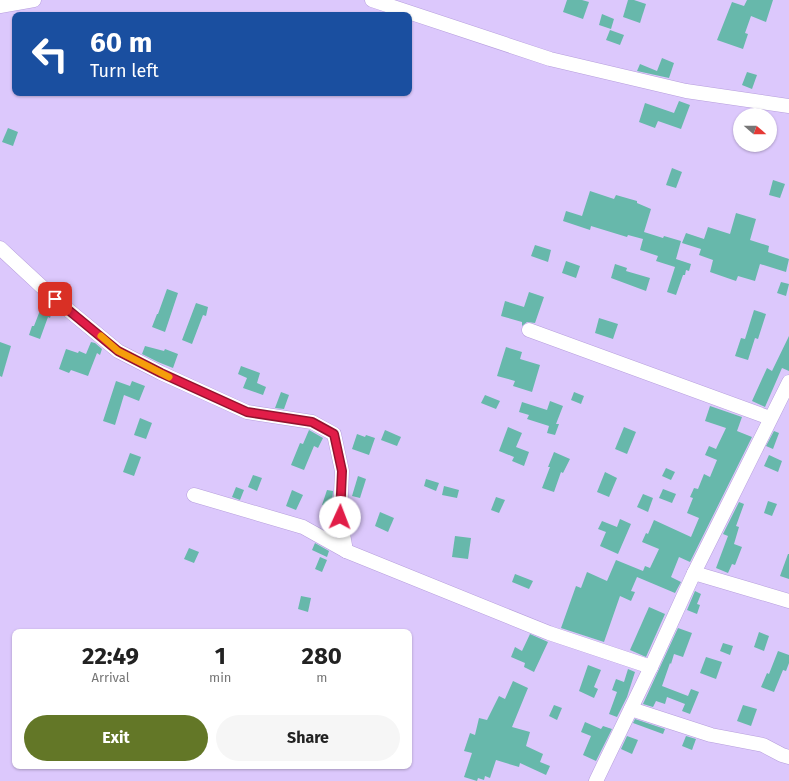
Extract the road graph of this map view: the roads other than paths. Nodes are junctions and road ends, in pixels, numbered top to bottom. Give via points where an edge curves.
1 (34, 0) edge
2 (372, 0) edge
3 (0, 6) edge
4 (408, 12) edge
5 (412, 13) edge
6 (789, 106) edge
7 (0, 248) edge
8 (529, 330) dead end
9 (789, 382) edge
10 (770, 418) junction
11 (194, 495) dead end
12 (346, 550) junction
13 (694, 573) junction
14 (789, 601) edge
15 (651, 667) junction
16 (631, 709) junction
17 (789, 757) edge
18 (596, 781) edge

1 - 3 street
2 - 4 street
5 - 6 street via 550,59 686,91
7 - 12 street via 55,299 118,351 247,412 312,422 334,434 342,471 340,517
8 - 10 street
9 - 10 street
10 - 13 street
11 - 12 street via 303,527
12 - 15 street via 549,633
13 - 14 street
13 - 15 street
15 - 16 street
16 - 17 street via 711,735 763,745
16 - 18 street

